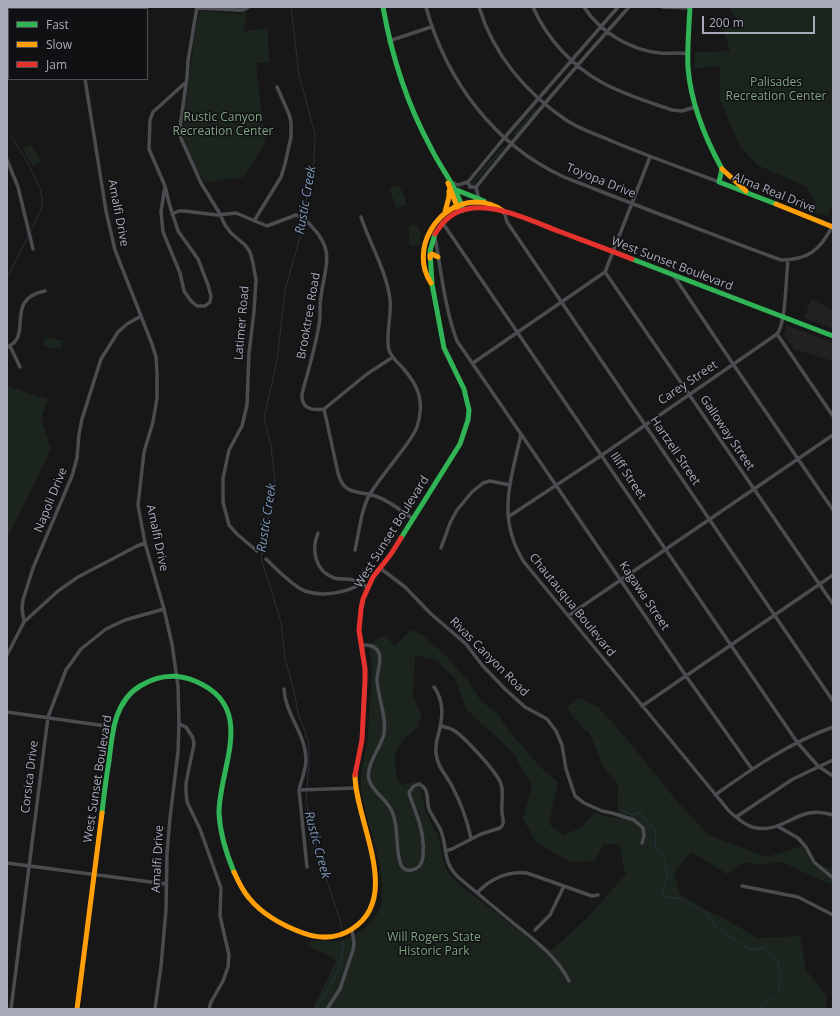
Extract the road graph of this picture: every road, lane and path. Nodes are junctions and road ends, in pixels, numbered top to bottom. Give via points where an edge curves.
1 (248, 7) edge
2 (383, 7) edge
3 (426, 7) edge
4 (479, 7) edge
5 (533, 7) edge
6 (584, 7) edge
7 (618, 7) edge
8 (629, 7) edge
9 (662, 7) edge
10 (197, 8) edge
11 (690, 8) edge
12 (600, 26) junction
13 (431, 27) junction
14 (607, 32) junction
15 (389, 41) junction
16 (688, 54) junction
17 (572, 60) junction
18 (577, 65) junction
19 (86, 80) edge
20 (185, 83) junction
21 (277, 87) dead end
22 (538, 98) junction
23 (544, 105) junction
24 (695, 107) junction
25 (505, 137) junction
26 (511, 143) junction
27 (650, 157) junction
28 (7, 160) edge
29 (722, 169) junction
30 (448, 180) junction
31 (468, 182) junction
32 (719, 182) junction
33 (165, 186) junction
34 (476, 187) junction
35 (452, 188) junction
36 (749, 193) junction
37 (481, 199) junction
38 (487, 203) junction
39 (632, 204) junction
40 (460, 208) junction
41 (504, 212) junction
42 (444, 213) junction
43 (172, 214) junction
44 (220, 214) junction
45 (361, 217) dead end
46 (254, 221) junction
47 (442, 222) junction
48 (833, 227) edge
49 (434, 235) junction
50 (33, 249) dead end
51 (614, 252) junction
52 (438, 257) junction
53 (788, 260) junction
54 (429, 261) junction
55 (605, 272) junction
56 (674, 276) junction
57 (432, 284) junction
58 (45, 292) dead end
59 (562, 302) junction
60 (141, 316) junction
61 (784, 317) junction
62 (518, 332) junction
63 (777, 334) junction
64 (833, 336) edge
65 (9, 346) edge
66 (393, 357) junction
67 (473, 363) junction
68 (733, 364) junction
69 (20, 367) dead end
70 (689, 394) junction
71 (324, 409) junction
72 (833, 416) edge
73 (645, 425) junction
74 (521, 434) junction
75 (833, 435) edge
76 (602, 455) junction
77 (798, 459) junction
78 (510, 484) junction
79 (556, 485) junction
80 (754, 489) junction
81 (370, 494) junction
82 (833, 510) edge
83 (508, 517) junction
84 (414, 519) junction
85 (709, 519) junction
86 (318, 533) dead end
87 (145, 543) junction
88 (441, 548) dead end
89 (356, 550) dead end
90 (665, 550) junction
91 (257, 551) dead end
92 (266, 559) dead end
93 (380, 568) junction
94 (833, 575) edge
95 (621, 580) junction
96 (360, 584) junction
97 (820, 585) junction
98 (368, 587) junction
99 (833, 604) edge
100 (164, 609) junction
101 (775, 615) junction
102 (568, 616) junction
103 (24, 622) junction
104 (361, 645) junction
105 (731, 645) junction
106 (7, 655) edge
107 (177, 675) junction
108 (686, 676) junction
109 (434, 687) dead end
110 (284, 689) dead end
111 (833, 700) edge
112 (642, 706) junction
113 (7, 712) edge
114 (48, 717) junction
115 (179, 724) junction
116 (440, 726) junction
117 (833, 726) edge
118 (113, 727) junction
119 (797, 742) junction
120 (833, 760) edge
121 (818, 766) junction
122 (752, 769) junction
123 (833, 776) edge
124 (355, 788) junction
125 (299, 790) junction
126 (715, 795) junction
127 (833, 814) edge
128 (736, 817) junction
129 (779, 826) junction
130 (471, 838) junction
131 (642, 843) dead end
132 (445, 850) junction
133 (7, 863) edge
134 (29, 866) junction
135 (306, 867) dead end
136 (95, 875) junction
137 (833, 878) edge
138 (166, 884) junction
139 (564, 886) junction
140 (742, 886) dead end
141 (477, 893) junction
142 (598, 895) dead end
143 (833, 915) edge
144 (352, 930) junction
145 (535, 930) dead end
146 (569, 981) dead end
147 (11, 1009) edge
148 (78, 1009) edge
149 (155, 1009) edge
150 (209, 1009) edge
151 (327, 1009) edge

1 - 10 street via 243,10
2 - 15 main road
3 - 13 street, Toyopa Drive
4 - 22 street via 495,46 510,69
5 - 17 street via 550,36
6 - 12 street
7 - 12 street
8 - 14 street
9 - 11 street
10 - 20 street, Latimer Road
11 - 16 main road, Alma Real Drive
12 - 14 street
12 - 17 street
13 - 15 street
13 - 25 street, Toyopa Drive via 459,84 485,119
14 - 16 street via 638,48 659,53
14 - 18 street
15 - 30 main road via 410,106
16 - 24 main road, Alma Real Drive
17 - 18 street
17 - 22 street
18 - 23 street
18 - 24 street via 602,83 672,110
19 - 60 street, Amalfi Drive via 112,239
20 - 33 street via 153,112 150,120 149,149
20 - 44 street, Latimer Road via 179,134 201,184
21 - 46 street via 289,114 291,137 281,176
22 - 23 street
22 - 25 street
23 - 26 street
23 - 27 street via 582,129
24 - 29 main road, Alma Real Drive via 709,146
25 - 26 street, Toyopa Drive
25 - 31 street
26 - 34 street
26 - 39 street, Toyopa Drive via 532,159 564,177
27 - 32 street
27 - 39 street
28 - 50 street via 18,187
29 - 32 main road, Alma Real Drive
29 - 36 main road
30 - 31 street via 458,185
30 - 35 main road
31 - 34 street via 470,187
32 - 36 main road, Alma Real Drive
33 - 43 street
33 - 43 street via 161,212 163,232 180,273 184,291 190,301 197,306 205,306 210,302 211,296 208,285 198,259 178,231
34 - 37 street
35 - 37 main road
35 - 40 main road
35 - 42 main road
36 - 48 main road, Alma Real Drive
37 - 38 main road
38 - 40 main road, West Sunset Boulevard via 472,202
38 - 41 main road, West Sunset Boulevard via 497,206
39 - 51 street
39 - 53 street, Toyopa Drive via 760,253
40 - 41 main road, West Sunset Boulevard
40 - 42 main road, West Sunset Boulevard
40 - 47 main road, West Sunset Boulevard
41 - 51 main road, West Sunset Boulevard
41 - 59 street, Hartzell Street via 507,222
42 - 57 main road, West Sunset Boulevard via 434,223 424,246 424,268
43 - 44 street, Brooktree Road via 179,211
44 - 46 street, Brooktree Road via 236,213
44 - 91 street, Latimer Road via 231,233 250,252 256,280 247,405 242,426 229,450 223,478 223,502 230,525
45 - 66 street via 388,288 391,308 388,346
46 - 71 street, Brooktree Road via 267,226 293,216 301,217 318,233 325,244 327,265 321,293 320,323 302,394 304,405 308,408
47 - 49 main road, West Sunset Boulevard
47 - 62 street, Iliff Street
48 - 53 street, Toyopa Drive via 815,251 803,258
49 - 52 street
49 - 54 main road, West Sunset Boulevard
51 - 55 street
51 - 56 main road, West Sunset Boulevard
52 - 54 main road via 432,254
52 - 67 street via 454,332 460,347
53 - 61 street
54 - 57 main road, West Sunset Boulevard
55 - 59 street
55 - 70 street, Galloway Street
56 - 61 main road, West Sunset Boulevard
56 - 68 street
57 - 84 main road, West Sunset Boulevard via 444,348 464,389 469,410 460,444
58 - 65 street via 26,299 17,337
59 - 62 street
59 - 73 street, Hartzell Street
60 - 87 street, Amalfi Drive via 154,351 157,373 157,398 144,452 138,505
60 - 103 street, Napoli Drive via 118,332 101,359 82,419 72,476 38,556 23,600
61 - 63 street
61 - 64 main road, West Sunset Boulevard
62 - 67 street
62 - 76 street, Iliff Street
63 - 68 street, Carey Street
63 - 72 street
65 - 69 street
66 - 71 street via 367,374
66 - 81 street via 417,388 421,404 420,415 414,434
67 - 74 street
68 - 70 street, Carey Street
68 - 77 street
70 - 73 street, Carey Street
70 - 80 street, Galloway Street
71 - 81 street via 341,483 352,492
73 - 76 street, Carey Street
73 - 85 street, Hartzell Street
74 - 78 street, Chautauqua Boulevard
74 - 79 street, Kagawa Street
75 - 77 street
76 - 79 street, Carey Street
76 - 90 street, Iliff Street
77 - 80 street
77 - 82 street
78 - 83 street, Chautauqua Boulevard
78 - 88 street via 490,481 472,492 450,522
79 - 83 street, Carey Street
79 - 95 street, Kagawa Street
80 - 85 street
80 - 97 street, Galloway Street
81 - 84 street
81 - 89 street
83 - 102 street, Chautauqua Boulevard via 517,551
84 - 93 main road, West Sunset Boulevard
85 - 90 street
85 - 101 street, Hartzell Street
86 - 96 street via 315,554 323,571 334,578
87 - 100 street, Amalfi Drive
87 - 103 street via 78,577 58,591
90 - 95 street
90 - 105 street, Iliff Street
92 - 96 street via 305,591 333,593 349,590
93 - 98 main road, West Sunset Boulevard
93 - 131 street, Rivas Canyon Road via 405,587 466,644 505,689 525,707 547,719 562,745 566,769 575,796 602,811 634,820 643,828
94 - 97 street
95 - 102 street
95 - 108 street, Kagawa Street
96 - 98 street
97 - 99 street, Galloway Street
97 - 101 street
98 - 104 main road, West Sunset Boulevard via 360,609
100 - 107 street, Amalfi Drive
100 - 114 street, Corsica Drive via 106,629 81,650 66,670
101 - 105 street
101 - 111 street, Hartzell Street
102 - 112 street, Chautauqua Boulevard
103 - 106 street
104 - 124 main road, West Sunset Boulevard via 365,680 362,740 355,773
104 - 132 street via 376,648 380,655 377,678 384,725 383,736 368,774 374,789 393,813 401,865 407,870 412,870 418,867 422,860 423,836 409,792 419,784 428,792 429,808 440,828
105 - 108 street
105 - 119 street, Iliff Street
107 - 115 street, Amalfi Drive
107 - 118 main road, West Sunset Boulevard via 156,678 136,688 123,701
107 - 144 main road, West Sunset Boulevard via 192,679 212,690 230,717 232,740 219,809 220,826 226,850 248,897 271,917 310,936 332,937
108 - 112 street
108 - 122 street, Kagawa Street
109 - 116 street via 442,705
110 - 125 street via 287,709 304,746 306,761
112 - 126 street, Chautauqua Boulevard
113 - 114 street
114 - 118 street
114 - 134 street, Corsica Drive
115 - 138 street, Amalfi Drive
115 - 150 street via 186,727 193,738 186,797 221,888 220,916 229,955 223,981
116 - 130 street via 436,748 437,760 463,808
116 - 130 street via 452,729 460,735 496,773 502,787 502,826
117 - 119 street
118 - 136 main road, West Sunset Boulevard
119 - 121 street, Iliff Street
119 - 122 street
120 - 121 street
121 - 123 street, Iliff Street
121 - 128 street via 788,782
122 - 126 street
124 - 125 street
124 - 144 main road, West Sunset Boulevard via 377,882 371,909
125 - 135 street
126 - 128 street, Chautauqua Boulevard
127 - 129 street, Chautauqua Boulevard via 803,814
128 - 129 street, Chautauqua Boulevard via 754,827
129 - 137 street via 798,838 814,862
130 - 132 street via 452,849
132 - 141 street via 449,868
133 - 134 street
134 - 136 street
134 - 147 street, Corsica Drive
136 - 138 street
136 - 148 main road, West Sunset Boulevard
138 - 149 street, Amalfi Drive via 165,923
139 - 141 street via 527,873 512,872 494,878
139 - 142 street via 592,896
139 - 145 street via 550,915
140 - 143 street via 798,898
141 - 146 street via 557,961
144 - 151 street via 353,950 340,989

